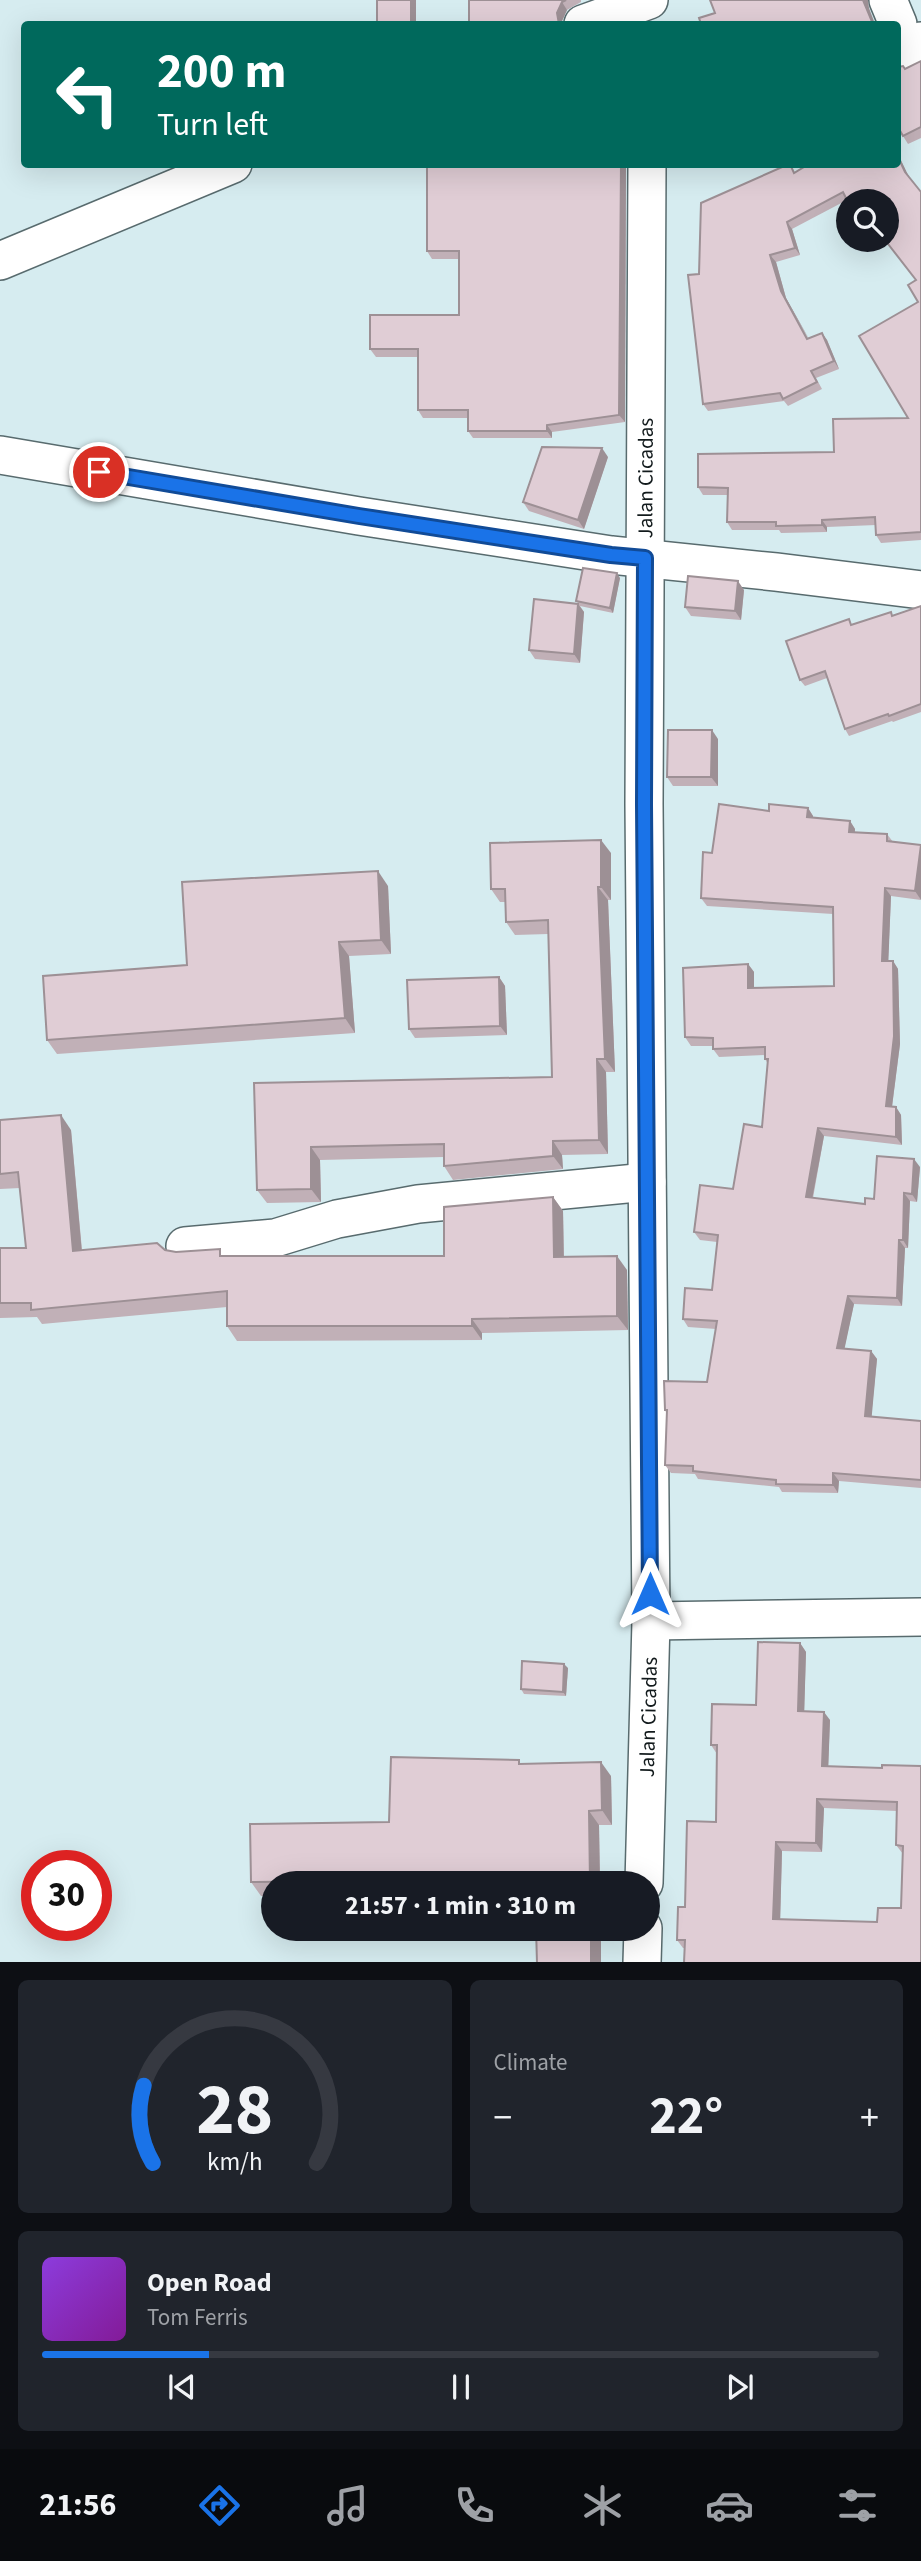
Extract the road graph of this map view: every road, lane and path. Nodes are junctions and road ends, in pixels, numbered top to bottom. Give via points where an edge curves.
1 (648, 0) edge
2 (888, 0) edge
3 (591, 21) edge
4 (647, 21) edge
5 (897, 21) edge
6 (223, 168) edge
7 (647, 168) edge
8 (0, 261) edge
9 (0, 455) edge
10 (645, 558) junction
11 (921, 590) edge
12 (647, 1182) junction
13 (185, 1246) dead end
14 (921, 1617) edge
15 (651, 1621) junction
16 (644, 1871) edge
17 (643, 1941) edge
18 (642, 1962) edge

1 - 3 street
1 - 4 street
2 - 5 street
6 - 8 street
7 - 10 street, Jalan Cicadas
9 - 10 street via 359,516
10 - 11 street
10 - 12 street, Jalan Cicadas
12 - 13 street via 418,1204 337,1219 275,1238
12 - 15 street, Jalan Cicadas
14 - 15 street
15 - 16 street, Jalan Cicadas
17 - 18 street

